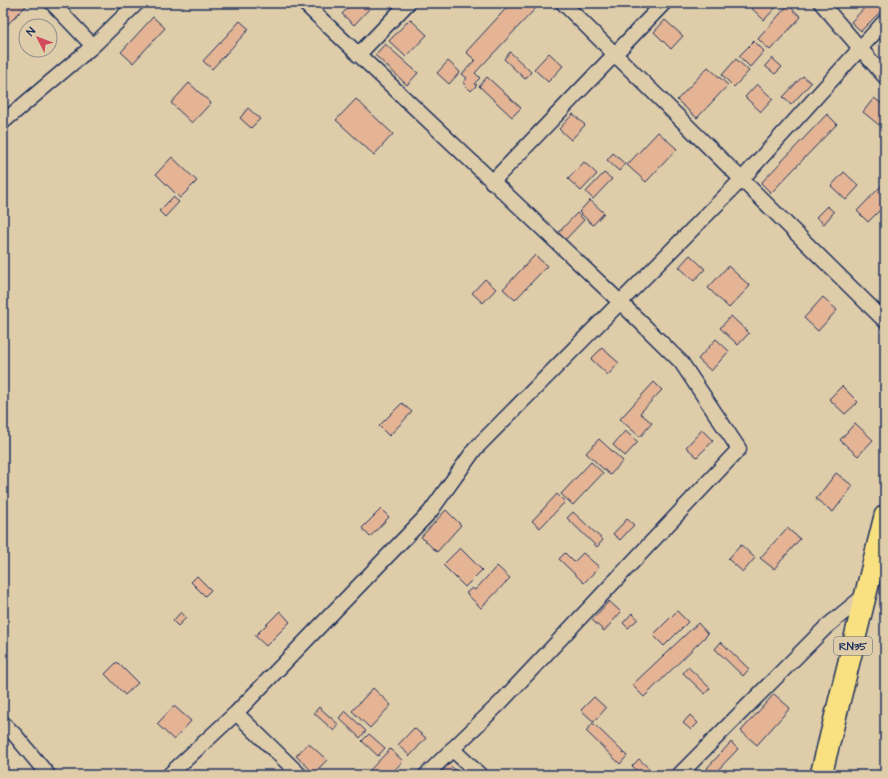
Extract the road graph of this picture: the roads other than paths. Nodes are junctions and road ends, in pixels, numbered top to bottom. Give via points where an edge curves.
1 (52, 3) edge
2 (137, 3) edge
3 (304, 3) edge
4 (408, 3) edge
5 (563, 3) edge
6 (664, 3) edge
7 (821, 3) edge
8 (885, 20) edge
9 (94, 46) junction
10 (859, 49) junction
11 (615, 54) junction
12 (358, 55) junction
13 (885, 77) edge
14 (3, 122) edge
15 (742, 179) junction
16 (492, 182) junction
17 (619, 301) junction
18 (885, 321) edge
19 (885, 516) edge
20 (865, 595) junction
21 (236, 713) junction
22 (3, 723) edge
23 (452, 749) junction
24 (48, 775) edge
25 (169, 775) edge
26 (300, 775) edge
27 (426, 775) edge
28 (480, 775) edge
29 (679, 775) edge
30 (821, 775) edge

1 - 9 street
2 - 9 street
3 - 12 street
4 - 12 street
5 - 11 street
6 - 11 street
7 - 10 street
8 - 10 street
9 - 14 street
10 - 13 street
10 - 15 street
11 - 15 street
11 - 16 street
12 - 16 street
15 - 17 street
15 - 18 street
16 - 17 street
17 - 21 street via 475,449 430,512
17 - 23 street via 681,362 739,449 501,702
19 - 20 main road, RN35
20 - 29 street via 826,627
20 - 30 main road, RN35
21 - 25 street
21 - 26 street
22 - 24 street
23 - 27 street
23 - 28 street

